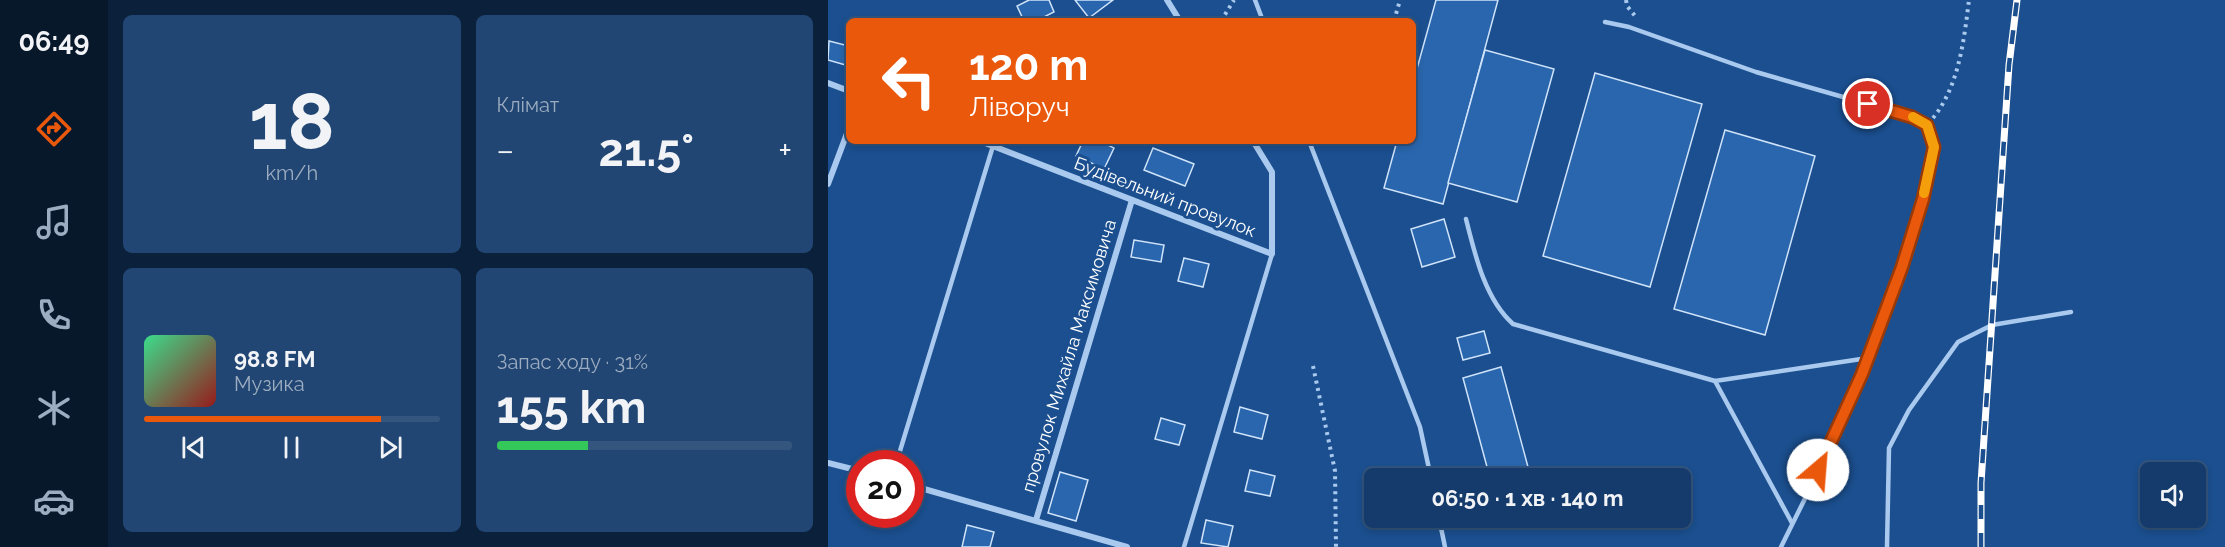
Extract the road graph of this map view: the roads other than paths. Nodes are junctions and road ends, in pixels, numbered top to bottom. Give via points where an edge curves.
1 (1167, 0) edge
2 (1255, 0) edge
3 (1178, 18) edge
4 (1262, 18) edge
5 (1605, 22) dead end
6 (828, 83) edge
7 (846, 90) edge
8 (846, 136) edge
9 (988, 144) edge
10 (1255, 144) edge
11 (1311, 144) edge
12 (993, 146) junction
13 (828, 184) edge
14 (1132, 200) junction
15 (1466, 219) dead end
16 (1272, 254) junction
17 (2071, 312) dead end
18 (1868, 358) junction
19 (1715, 381) junction
20 (901, 450) edge
21 (828, 463) edge
22 (846, 468) edge
23 (1429, 468) edge
24 (924, 489) edge
25 (1036, 520) junction
26 (1792, 523) junction
27 (1441, 528) edge
28 (1127, 547) edge
29 (1185, 547) edge
30 (1445, 547) edge
31 (1781, 547) edge
32 (1887, 547) edge

1 - 3 street
2 - 4 lane
5 - 18 lane via 1756,72 1912,117 1927,125 1934,147 1923,199
6 - 7 street
8 - 13 street
9 - 12 street, Будівельний провулок
10 - 16 street via 1272,172
11 - 23 lane via 1420,428
12 - 14 street, Будівельний провулок
12 - 20 lane
14 - 16 street, Будівельний провулок
14 - 25 street, провулок Михайла Максимовича
15 - 19 lane via 1498,311 1513,324
16 - 29 lane
17 - 32 lane via 1992,325 1959,342 1909,410 1889,448
18 - 19 lane
18 - 26 lane via 1836,436
19 - 26 lane
21 - 22 street
24 - 25 street
25 - 28 street
26 - 31 lane
27 - 30 lane

